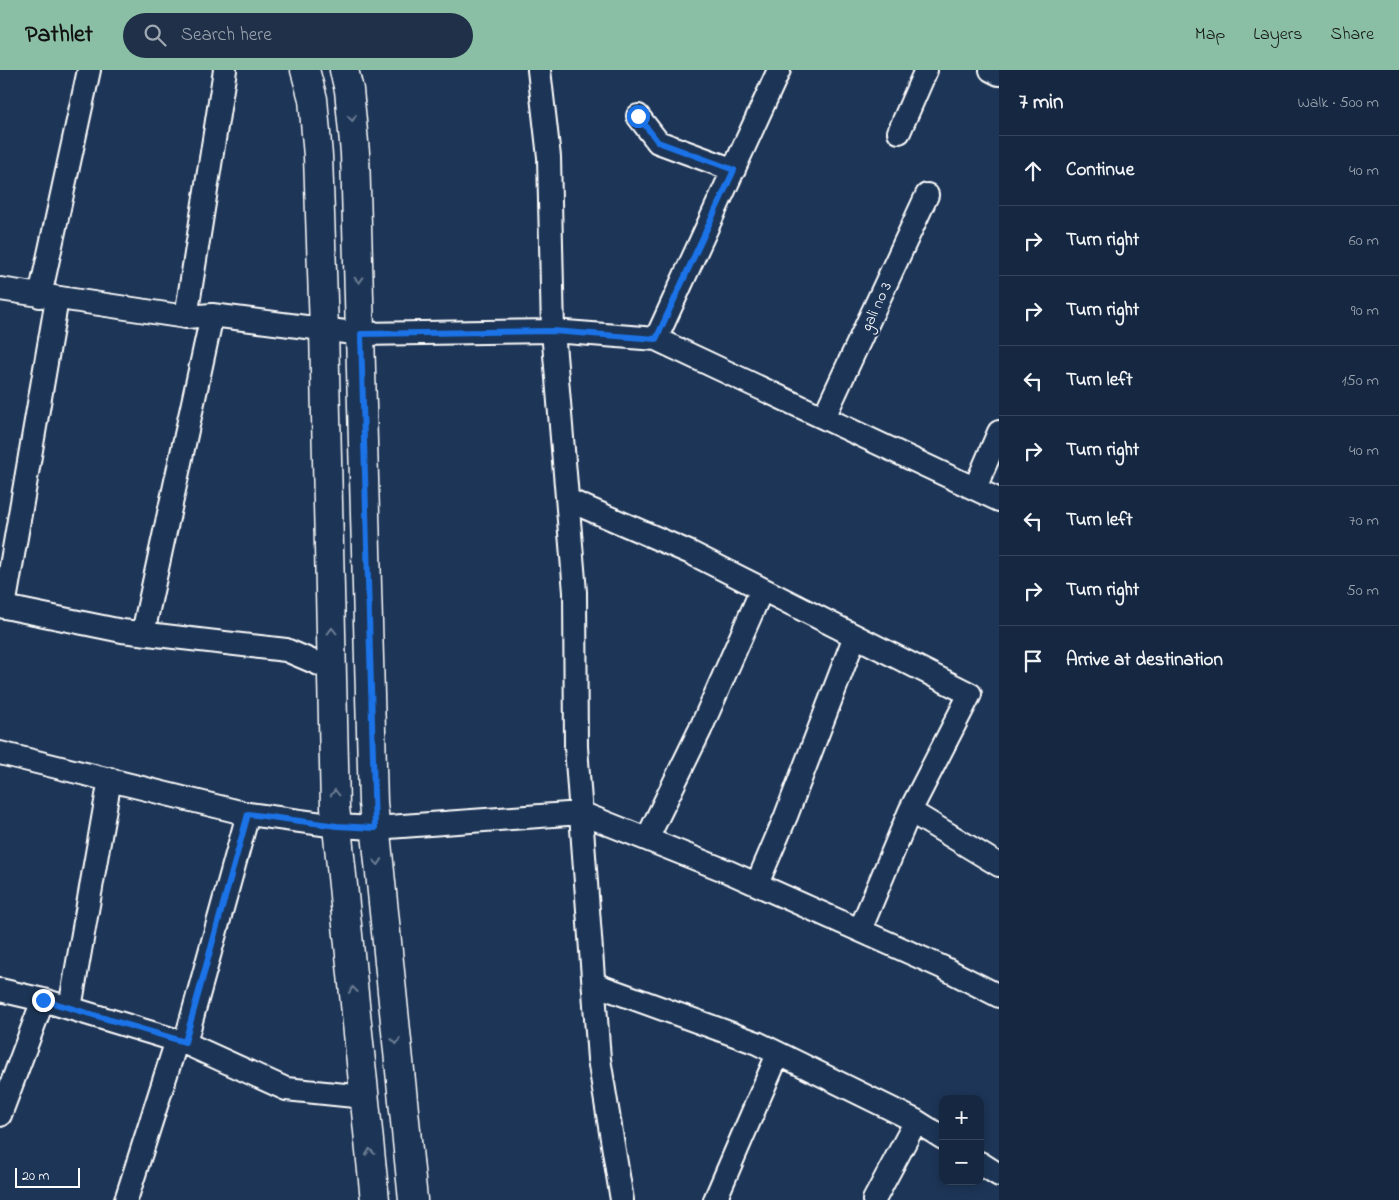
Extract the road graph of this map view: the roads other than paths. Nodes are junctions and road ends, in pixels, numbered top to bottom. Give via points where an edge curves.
1 (89, 70) edge
2 (225, 70) edge
3 (305, 70) edge
4 (344, 70) edge
5 (539, 70) edge
6 (779, 70) edge
7 (926, 70) edge
8 (991, 70) edge
9 (999, 74) edge
10 (638, 116) dead end
11 (899, 132) dead end
12 (734, 170) junction
13 (927, 195) dead end
14 (0, 289) edge
15 (48, 298) junction
16 (212, 315) junction
17 (186, 317) junction
18 (324, 329) junction
19 (553, 331) junction
20 (361, 334) junction
21 (656, 339) junction
22 (824, 418) junction
23 (999, 432) edge
24 (975, 488) junction
25 (568, 500) junction
26 (999, 500) edge
27 (762, 589) junction
28 (2, 607) edge
29 (143, 633) junction
30 (855, 636) junction
31 (332, 670) junction
32 (0, 753) edge
33 (110, 779) junction
34 (910, 811) junction
35 (581, 813) junction
36 (248, 814) junction
37 (337, 826) junction
38 (375, 828) junction
39 (647, 839) junction
40 (999, 865) edge
41 (757, 884) junction
42 (860, 930) junction
43 (594, 984) junction
44 (0, 990) edge
45 (999, 996) edge
46 (43, 1000) junction
47 (70, 1008) junction
48 (181, 1041) junction
49 (778, 1054) junction
50 (364, 1097) junction
51 (0, 1115) edge
52 (916, 1121) junction
53 (939, 1135) edge
54 (984, 1166) edge
55 (999, 1175) edge
56 (126, 1200) edge
57 (375, 1200) edge
58 (413, 1200) edge
59 (622, 1200) edge
60 (715, 1200) edge
61 (874, 1200) edge

1 - 15 street
2 - 17 street
3 - 18 street via 313,99 318,156
4 -> 20 street via 355,153
5 - 19 street via 549,158
6 - 12 street
7 - 11 street
8 - 9 street
10 - 12 street via 658,142
12 - 21 street
13 - 22 street, gali no 3
14 - 15 street
15 - 17 street
15 - 28 street
16 - 17 street
16 - 18 street
16 - 29 street
18 - 20 street
31 -> 18 street
19 - 20 street
19 - 21 street
19 - 25 street
20 - 38 street
21 - 22 street
22 - 24 street
23 - 24 street
24 - 26 street
25 - 27 street via 691,553
25 - 35 street via 575,592 576,747
27 - 30 street
27 - 39 street via 700,730
28 - 29 street
29 - 31 street via 286,650
30 - 34 street via 970,694
30 - 41 street
37 -> 31 street
32 - 33 street
33 - 36 street
33 - 47 street
34 - 40 street
34 - 42 street
35 - 38 street
35 - 39 street
35 - 43 street
36 - 37 street
36 - 48 street
37 - 38 street
50 -> 37 street
38 -> 58 street
39 - 41 street
41 - 42 street
42 - 45 street
43 - 49 street via 757,1043
43 - 59 street via 599,1059
44 - 46 street
46 - 47 street
46 - 51 street
47 - 48 street
48 - 50 street via 286,1089
48 - 56 street
49 - 52 street
49 - 60 street
57 -> 50 street
52 - 53 street
52 - 61 street
54 - 55 street

